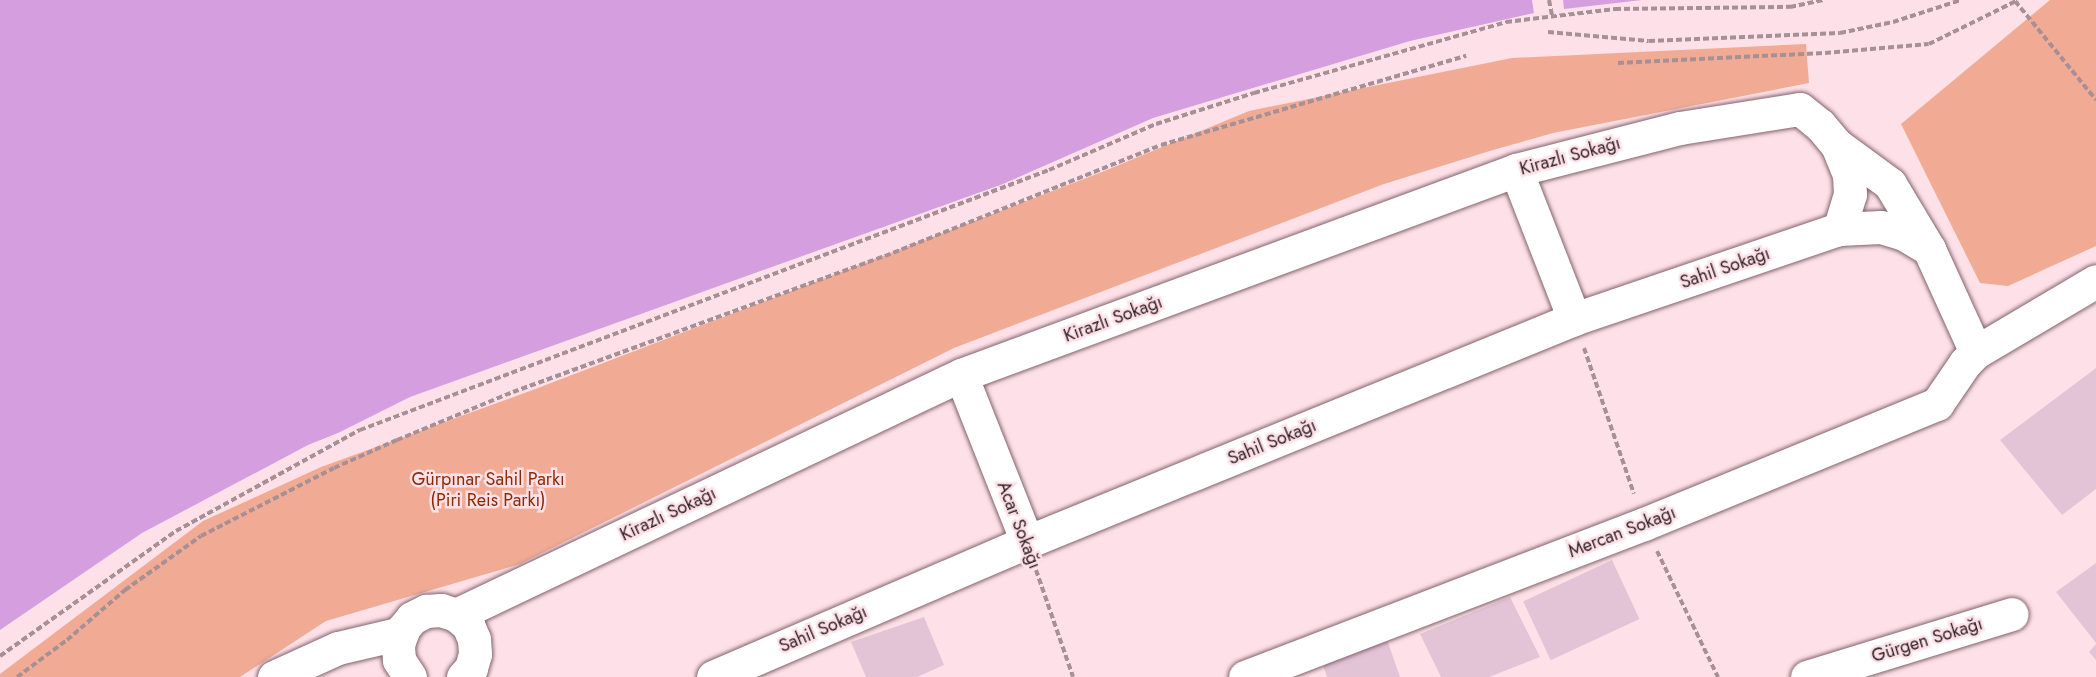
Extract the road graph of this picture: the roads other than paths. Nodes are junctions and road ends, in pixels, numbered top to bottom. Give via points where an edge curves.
1 (1837, 145) junction
2 (1516, 170) junction
3 (1839, 229) junction
4 (1929, 249) junction
5 (2096, 281) edge
6 (1574, 319) junction
7 (1976, 352) junction
8 (961, 375) junction
9 (1027, 542) junction
10 (2012, 614) dead end
11 (456, 615) junction
12 (402, 633) junction
13 (469, 676) edge
14 (274, 677) edge
15 (410, 677) edge
16 (712, 677) edge
17 (1245, 677) edge
18 (1806, 677) edge

1 - 2 street, Kirazlı Sokağı via 1800,109 1680,128
1 - 3 street via 1849,175 1850,194
1 - 4 street via 1890,184
2 - 6 street
2 - 8 street, Kirazlı Sokağı
3 - 4 street, Sahil Sokağı via 1881,227 1904,234
3 - 6 street, Sahil Sokağı
4 - 7 street
5 - 7 street, Mercan Sokağı
6 - 9 street, Sahil Sokağı
7 - 17 street, Mercan Sokağı via 1937,404 1644,524
8 - 9 street, Acar Sokağı
8 - 11 street, Kirazlı Sokağı
9 - 16 street, Sahil Sokağı
10 - 18 street, Gürgen Sokağı
11 - 12 street via 426,611 412,618
11 - 13 street via 468,625 474,639
12 - 14 street via 338,648
12 - 15 street via 399,660

